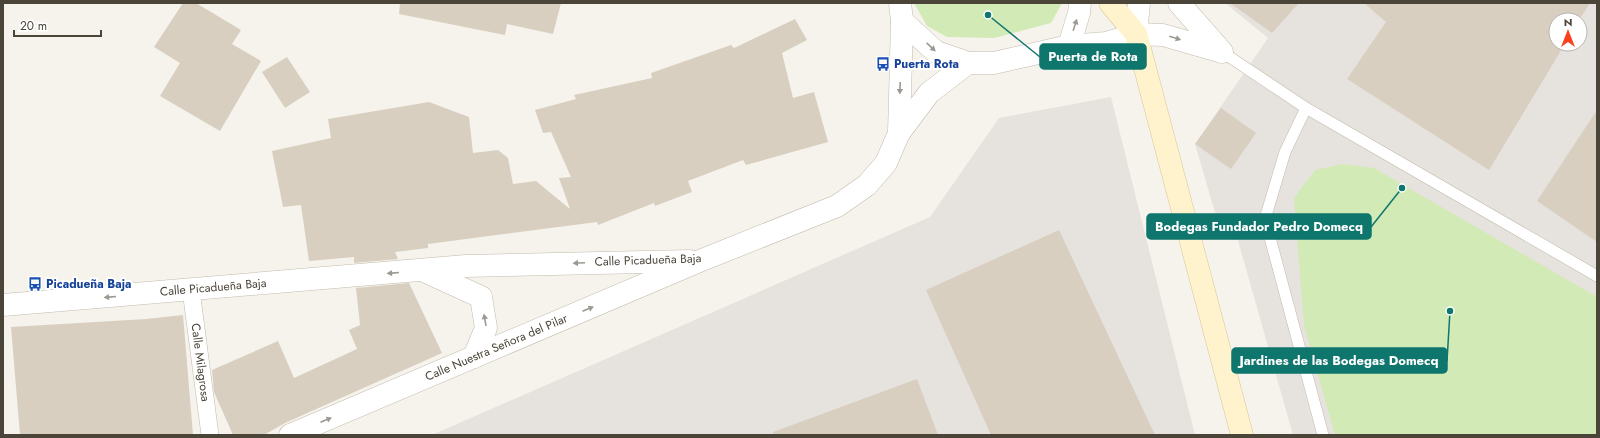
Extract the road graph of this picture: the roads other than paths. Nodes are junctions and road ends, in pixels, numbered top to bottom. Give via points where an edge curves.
1 (1080, 3) edge
2 (1110, 3) edge
3 (1139, 3) edge
4 (1179, 3) edge
5 (898, 9) edge
6 (1136, 34) junction
7 (1069, 46) junction
8 (1222, 52) junction
9 (968, 63) junction
10 (1306, 108) junction
11 (899, 133) junction
12 (702, 260) junction
13 (423, 270) junction
14 (1597, 276) edge
15 (191, 290) junction
16 (3, 305) edge
17 (474, 357) junction
18 (210, 435) edge
19 (290, 435) edge
20 (1242, 435) edge
21 (1323, 435) edge

7 -> 1 street
2 - 6 main road
3 - 6 street
4 - 8 street
5 -> 9 street via 936,52
5 -> 11 street
6 - 7 street via 1106,43
6 -> 8 street via 1163,34
6 - 20 main road
7 - 9 street via 994,63
8 - 10 lane
9 - 11 street via 929,93
10 - 14 lane
10 - 21 lane via 1286,152 1265,219
11 - 12 street, Calle Picadueña Baja via 886,163 867,185 837,206
12 -> 13 street, Calle Picadueña Baja via 466,266
17 -> 12 street, Calle Nuestra Señora del Pilar
13 -> 15 street, Calle Picadueña Baja
17 -> 13 street via 486,328 481,298
15 -> 16 street, Calle Picadueña Baja
15 - 18 street, Calle Milagrosa
19 -> 17 street, Calle Nuestra Señora del Pilar

